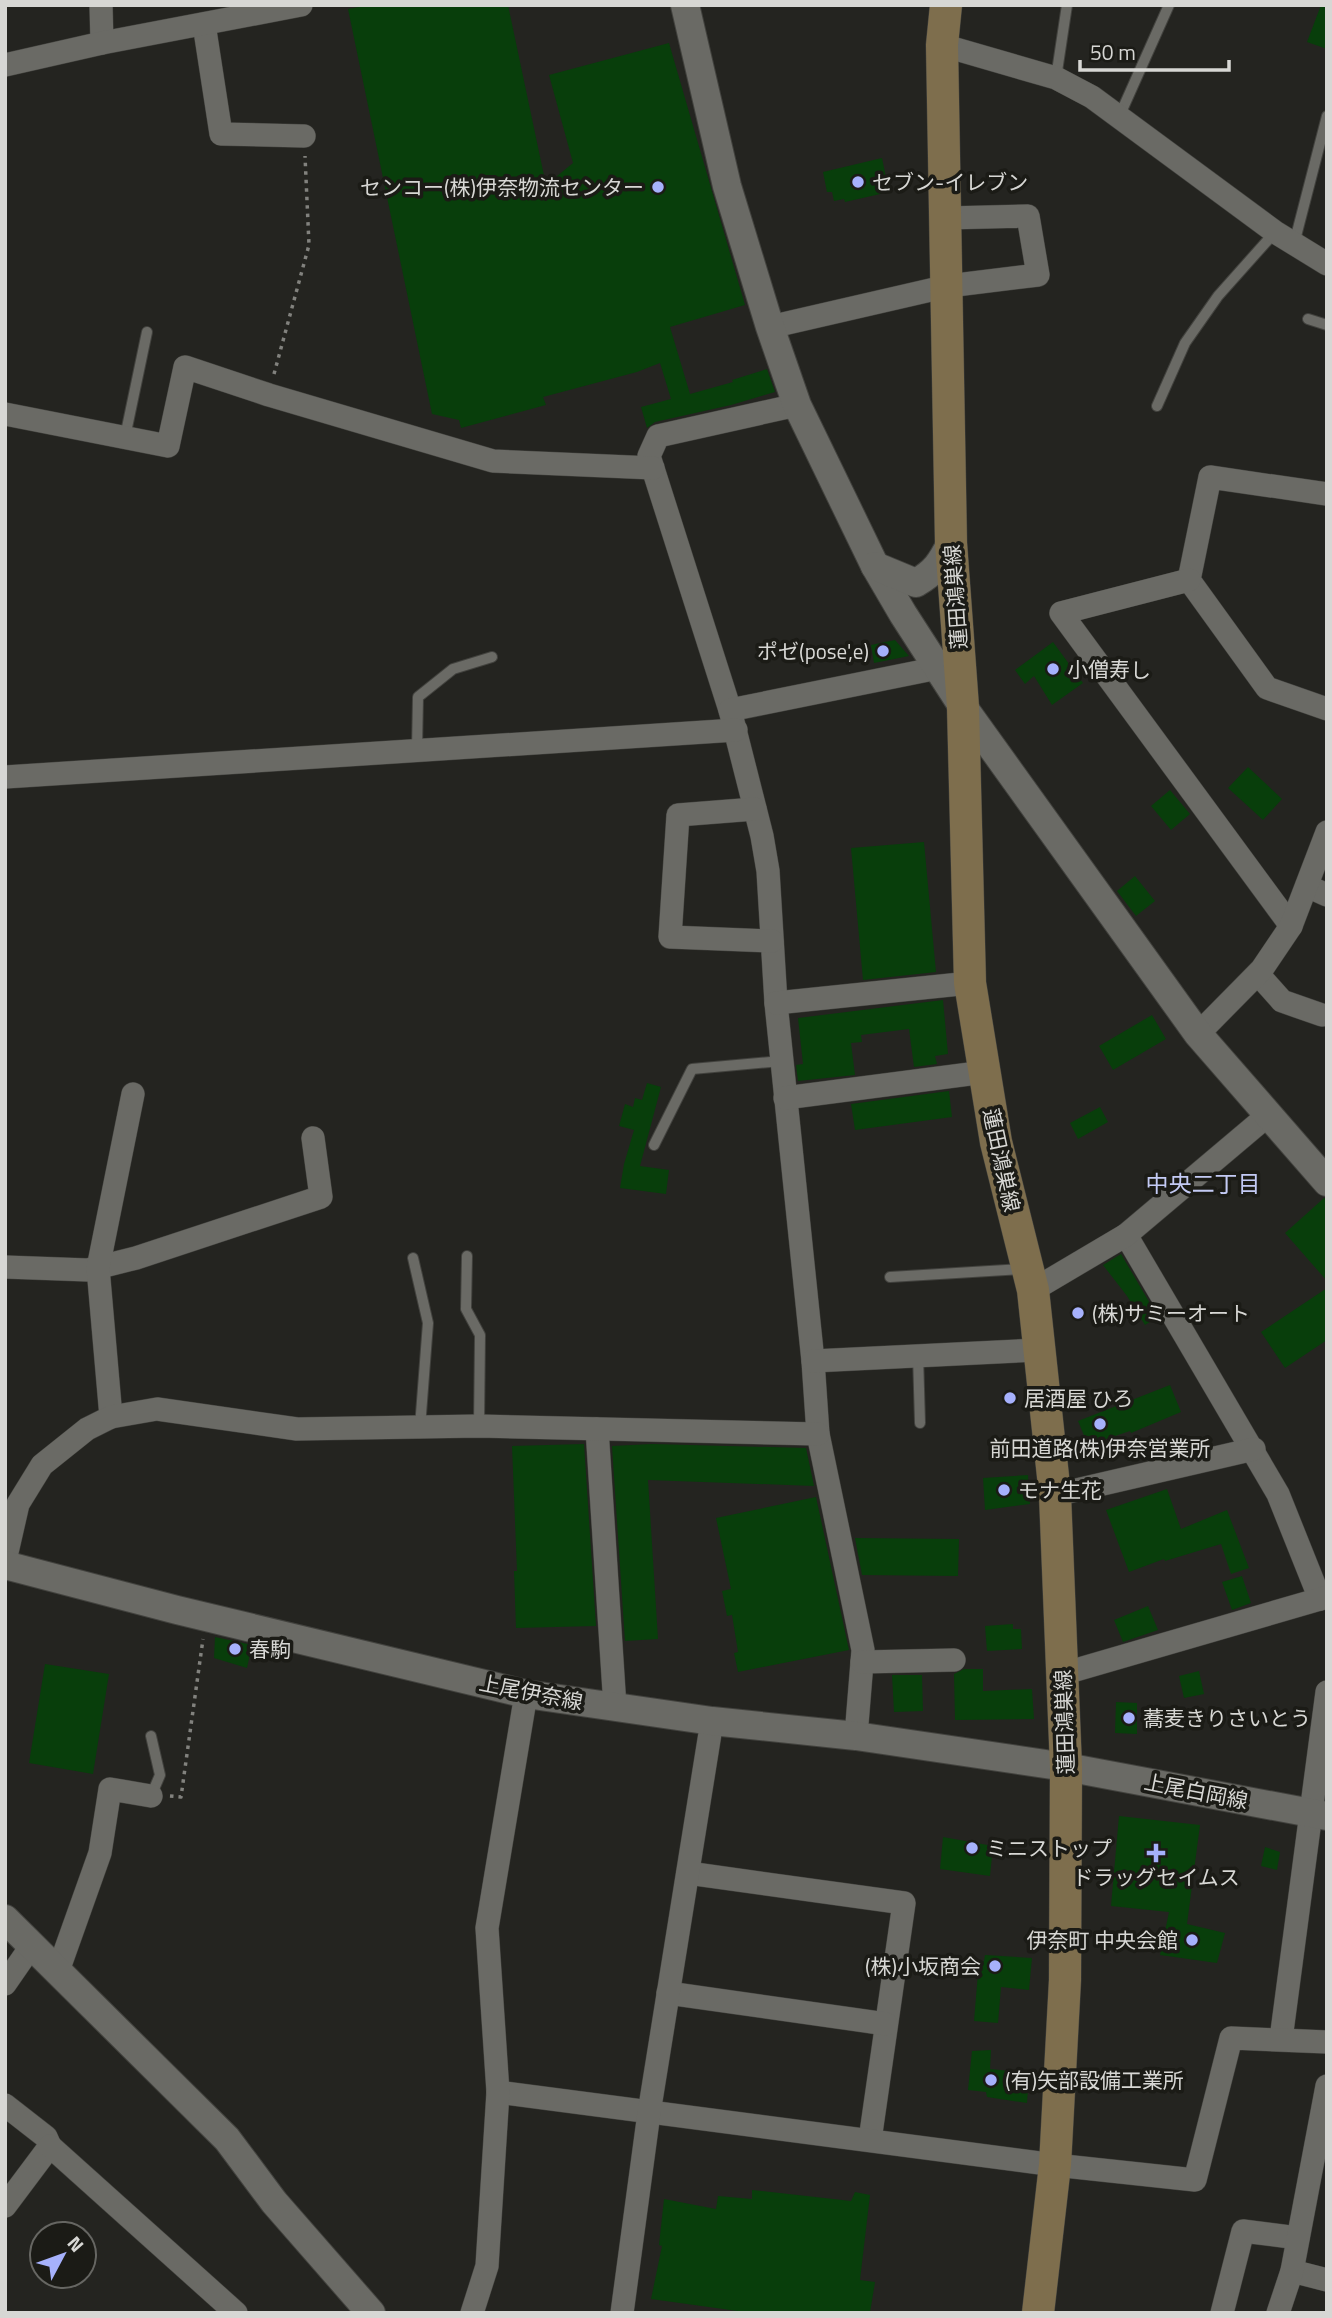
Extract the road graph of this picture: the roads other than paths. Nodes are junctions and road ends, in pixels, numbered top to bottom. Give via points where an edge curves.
1 (101, 5) edge
2 (301, 5) edge
3 (685, 5) edge
4 (946, 5) edge
5 (1067, 5) edge
6 (1169, 5) edge
7 (204, 24) junction
8 (102, 43) junction
9 (943, 45) junction
10 (5, 65) edge
11 (1056, 78) junction
12 (1327, 116) edge
13 (1119, 117) junction
14 (304, 136) road end
15 (946, 218) junction
16 (1284, 238) junction
17 (1327, 264) edge
18 (948, 286) junction
19 (1308, 318) dead end
20 (1327, 325) edge
21 (771, 327) junction
22 (148, 332) dead end
23 (797, 405) junction
24 (1157, 406) dead end
25 (5, 414) edge
26 (125, 437) junction
27 (653, 468) junction
28 (1327, 494) edge
29 (951, 543) junction
30 (875, 566) junction
31 (1189, 580) junction
32 (492, 657) dead end
33 (938, 668) junction
34 (963, 707) junction
35 (1327, 709) edge
36 (733, 720) junction
37 (417, 749) junction
38 (5, 777) edge
39 (755, 809) junction
40 (1327, 832) edge
41 (1317, 890) edge
42 (1291, 926) junction
43 (772, 941) junction
44 (1258, 974) junction
45 (970, 983) junction
46 (776, 1003) junction
47 (1322, 1015) dead end
48 (1198, 1034) junction
49 (782, 1061) junction
50 (985, 1072) junction
51 (133, 1094) dead end
52 (786, 1098) junction
53 (1267, 1116) junction
54 (313, 1138) dead end
55 (654, 1145) dead end
56 (1327, 1182) edge
57 (1126, 1235) junction
58 (467, 1256) dead end
59 (413, 1258) dead end
60 (5, 1267) edge
61 (99, 1268) junction
62 (890, 1277) dead end
63 (1030, 1280) junction
64 (1038, 1349) junction
65 (918, 1355) junction
66 (813, 1361) junction
67 (111, 1417) junction
68 (920, 1423) dead end
69 (479, 1426) junction
70 (420, 1427) junction
71 (597, 1429) junction
72 (818, 1434) junction
73 (1254, 1449) junction
74 (1055, 1495) junction
75 (5, 1563) edge
76 (1323, 1598) edge
77 (954, 1660) dead end
78 (862, 1662) junction
79 (1062, 1674) junction
80 (1327, 1692) edge
81 (526, 1694) junction
82 (615, 1707) junction
83 (712, 1721) junction
84 (151, 1736) dead end
85 (856, 1736) junction
86 (1066, 1767) junction
87 (150, 1796) joint
88 (1319, 1814) edge
89 (688, 1873) junction
90 (5, 1919) edge
91 (32, 1945) junction
92 (58, 1970) junction
93 (5, 1984) edge
94 (668, 1993) junction
95 (886, 2024) junction
96 (1281, 2039) junction
97 (1327, 2042) edge
98 (1327, 2085) edge
99 (498, 2092) junction
100 (5, 2105) edge
101 (649, 2113) junction
102 (870, 2140) junction
103 (50, 2146) junction
104 (1321, 2152) edge
105 (1055, 2165) junction
106 (5, 2206) edge
107 (1298, 2238) junction
108 (1292, 2271) junction
109 (1327, 2280) edge
110 (236, 2313) edge
111 (372, 2313) edge
112 (472, 2313) edge
113 (622, 2313) edge
114 (1038, 2313) edge
115 (1222, 2313) edge
116 (1278, 2313) edge

1 - 8 street
2 - 7 street
3 - 21 street via 727,186
4 - 9 main road, 蓮田鴻巣線
5 - 11 lane
6 - 13 lane
7 - 8 street
7 - 14 street via 220,134
8 - 10 street
9 - 11 street
9 - 15 main road, 蓮田鴻巣線
11 - 13 street
12 - 16 lane
13 - 16 street
15 - 18 main road, 蓮田鴻巣線
15 - 18 street via 1028,216 1038,275
16 - 17 street
16 - 24 lane via 1218,296 1185,343
18 - 21 street
18 - 29 main road, 蓮田鴻巣線
19 - 20 lane
21 - 23 street
22 - 26 lane
23 - 27 street via 659,436 649,456
23 - 30 street
25 - 26 street
26 - 27 street via 168,446 186,367 493,461
27 - 36 street
28 - 31 street via 1210,477
29 - 30 street via 932,574 916,583
29 - 34 main road, 蓮田鴻巣線
30 - 33 street
31 - 35 street via 1267,688
31 - 42 street via 1061,612
32 - 37 lane via 453,669 418,697
33 - 34 street
33 - 36 street
34 - 45 main road, 蓮田鴻巣線
34 - 48 street
36 - 37 street
36 - 39 street
37 - 38 street
39 - 43 street via 768,871
39 - 43 street via 678,815 670,937
40 - 41 street
41 - 42 street
42 - 44 street
43 - 46 street
44 - 47 street via 1282,1001
44 - 48 street
45 - 46 street
45 - 50 main road, 蓮田鴻巣線
46 - 49 street
48 - 53 street
49 - 52 street
49 - 55 lane via 692,1069
50 - 52 street
50 - 63 main road, 蓮田鴻巣線 via 996,1142
51 - 61 street
52 - 66 street
53 - 56 street
53 - 57 street
54 - 61 street via 321,1197
57 - 63 street
57 - 73 street
58 - 69 lane via 466,1309 480,1335
59 - 70 lane via 428,1323
60 - 61 street
61 - 67 street
62 - 63 lane
63 - 64 main road, 蓮田鴻巣線
64 - 65 street
64 - 74 main road, 蓮田鴻巣線
65 - 66 street
65 - 68 lane
66 - 72 street
67 - 70 street via 157,1409 297,1429
67 - 75 street via 87,1429 43,1465 18,1504
69 - 70 street
69 - 71 street
71 - 72 street
71 - 82 street
72 - 78 street
73 - 74 street
73 - 76 street
74 - 79 main road, 蓮田鴻巣線
75 - 81 street, 上尾伊奈線
76 - 79 street
77 - 78 street
78 - 85 street
79 - 86 main road, 蓮田鴻巣線
80 - 88 street
81 - 82 street, 上尾伊奈線
81 - 99 street via 487,1928
82 - 83 street, 上尾伊奈線
83 - 85 street, 上尾伊奈線
83 - 89 street
84 - 87 lane via 160,1775
85 - 86 street, 上尾伊奈線
86 - 88 street, 上尾白岡線
86 - 105 main road, 蓮田鴻巣線 via 1065,1980
87 - 92 street via 110,1789 100,1853
88 - 96 street
89 - 94 street
89 - 95 street via 904,1903
90 - 91 street
91 - 92 street
91 - 93 street
92 - 111 street via 228,2139 274,2202
94 - 95 street
94 - 101 street
95 - 102 street
96 - 97 street
96 - 105 street via 1231,2038 1195,2180
98 - 104 street
99 - 101 street
99 - 112 street via 487,2266
100 - 103 street via 46,2137
101 - 102 street
101 - 113 street
102 - 105 street
103 - 106 street
103 - 110 street
104 - 107 street
105 - 114 main road, 蓮田鴻巣線
107 - 108 street
107 - 115 street via 1243,2231
108 - 109 street
108 - 116 street

